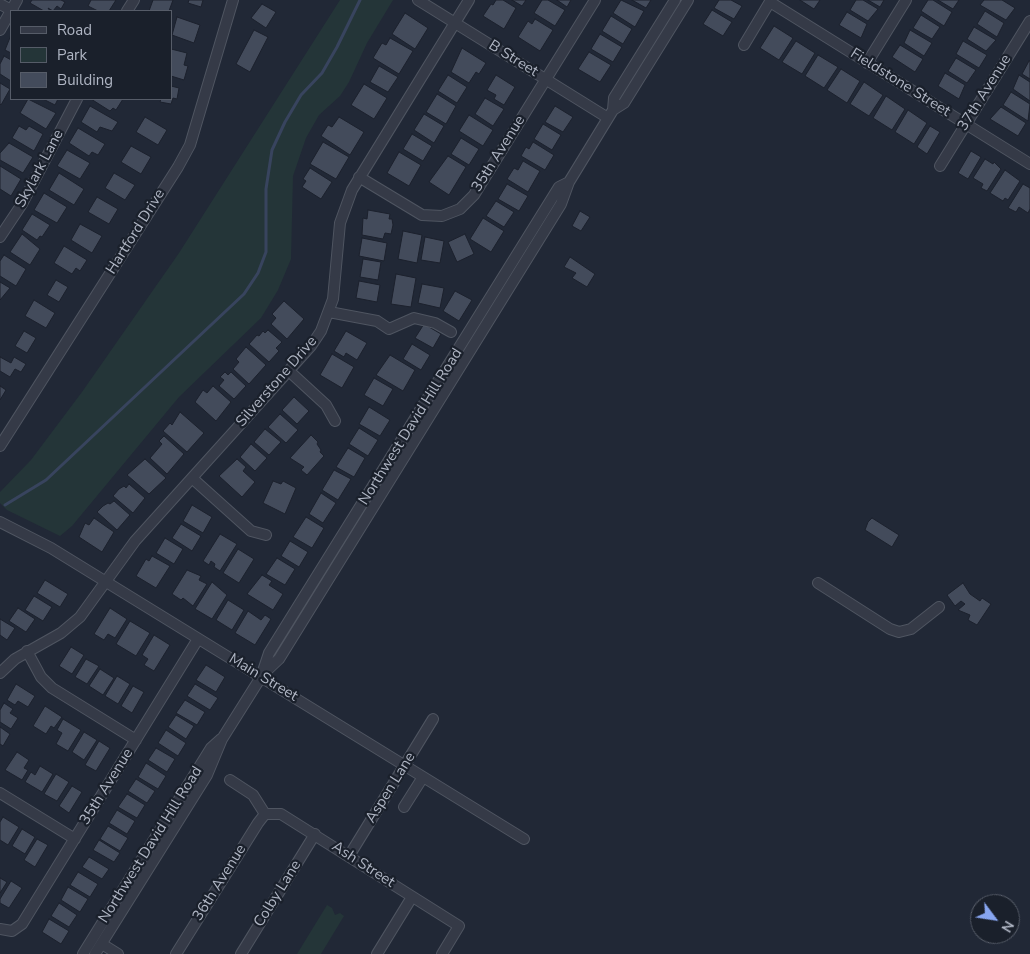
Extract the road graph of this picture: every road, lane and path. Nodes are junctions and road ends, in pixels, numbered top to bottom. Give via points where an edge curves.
1 (233, 0) edge
2 (418, 0) edge
3 (469, 0) edge
4 (595, 0) edge
5 (675, 0) edge
6 (688, 0) edge
7 (906, 0) edge
8 (770, 1) edge
9 (10, 14) edge
10 (1030, 21) edge
11 (455, 23) junction
12 (0, 30) edge
13 (744, 45) dead end
14 (867, 63) junction
15 (546, 79) junction
16 (76, 100) edge
17 (610, 114) junction
18 (966, 124) junction
19 (1030, 164) edge
20 (940, 166) dead end
21 (359, 177) junction
22 (0, 237) edge
23 (329, 312) junction
24 (451, 332) dead end
25 (289, 371) junction
26 (335, 421) dead end
27 (0, 446) edge
28 (192, 478) junction
29 (0, 522) edge
30 (266, 535) dead end
31 (105, 582) junction
32 (818, 584) dead end
33 (939, 608) dead end
34 (198, 639) junction
35 (27, 651) junction
36 (0, 674) edge
37 (261, 677) junction
38 (433, 719) dead end
39 (222, 739) junction
40 (136, 740) junction
41 (405, 765) junction
42 (423, 777) junction
43 (230, 780) dead end
44 (0, 793) edge
45 (404, 807) dead end
46 (265, 814) junction
47 (315, 834) junction
48 (75, 839) junction
49 (524, 839) dead end
50 (349, 856) junction
51 (412, 897) junction
52 (0, 929) edge
53 (102, 944) junction
54 (83, 954) edge
55 (95, 954) edge
56 (118, 954) edge
57 (176, 954) edge
58 (241, 954) edge
59 (377, 954) edge
60 (442, 954) edge

1 - 27 street, Hartford Drive via 190,144 178,167
2 - 11 street, B Street
3 - 11 street, Silverstone Drive
4 - 15 street, 35th Avenue
5 - 17 street, Northwest David Hill Road via 614,98
6 - 17 street, Northwest David Hill Road via 624,103
7 - 14 street
8 - 13 street
8 - 14 street, Fieldstone Street
9 - 12 street
10 - 18 street, 37th Avenue
11 - 15 street, B Street
11 - 21 street, Silverstone Drive
14 - 18 street, Fieldstone Street
15 - 17 street, B Street
15 - 21 street, 35th Avenue via 472,198 457,211 438,216 418,213
16 - 22 street, Skylark Lane via 22,204
17 - 37 street, Northwest David Hill Road via 569,182 559,187 266,658
18 - 19 street, Fieldstone Street
18 - 20 street, 37th Avenue
21 - 23 street, Silverstone Drive via 340,223 336,285
23 - 24 street via 377,321 389,329 414,318 435,323
23 - 25 street, Silverstone Drive via 311,346
25 - 26 street via 326,405
25 - 28 street, Silverstone Drive
28 - 30 street via 251,531
28 - 31 street, Silverstone Drive via 135,541
29 - 31 street, Main Street via 51,548
31 - 34 street, Main Street
31 - 35 street, Silverstone Drive via 66,630
32 - 33 street via 899,632 911,629
34 - 37 street, Main Street
34 - 40 street, 35th Avenue
35 - 36 street, Silverstone Drive
35 - 40 street via 41,677 52,688
37 - 39 street, Northwest David Hill Road
37 - 41 street, Main Street
38 - 41 street, Aspen Lane
39 - 53 street, Northwest David Hill Road via 207,775
39 - 54 street, Northwest David Hill Road via 211,748
40 - 48 street, 35th Avenue
41 - 42 street, Main Street
41 - 50 street, Aspen Lane
42 - 45 street
42 - 49 street, Main Street
43 - 46 street via 253,795
44 - 48 street
46 - 47 street, Ash Street via 281,814
46 - 57 street, 36th Avenue
47 - 50 street, Ash Street
47 - 58 street, Colby Lane
48 - 52 street, 35th Avenue via 22,924 12,930
50 - 51 street, Ash Street
51 - 59 street
51 - 60 street, Ash Street via 459,926
53 - 55 street, Northwest David Hill Road
53 - 56 street

